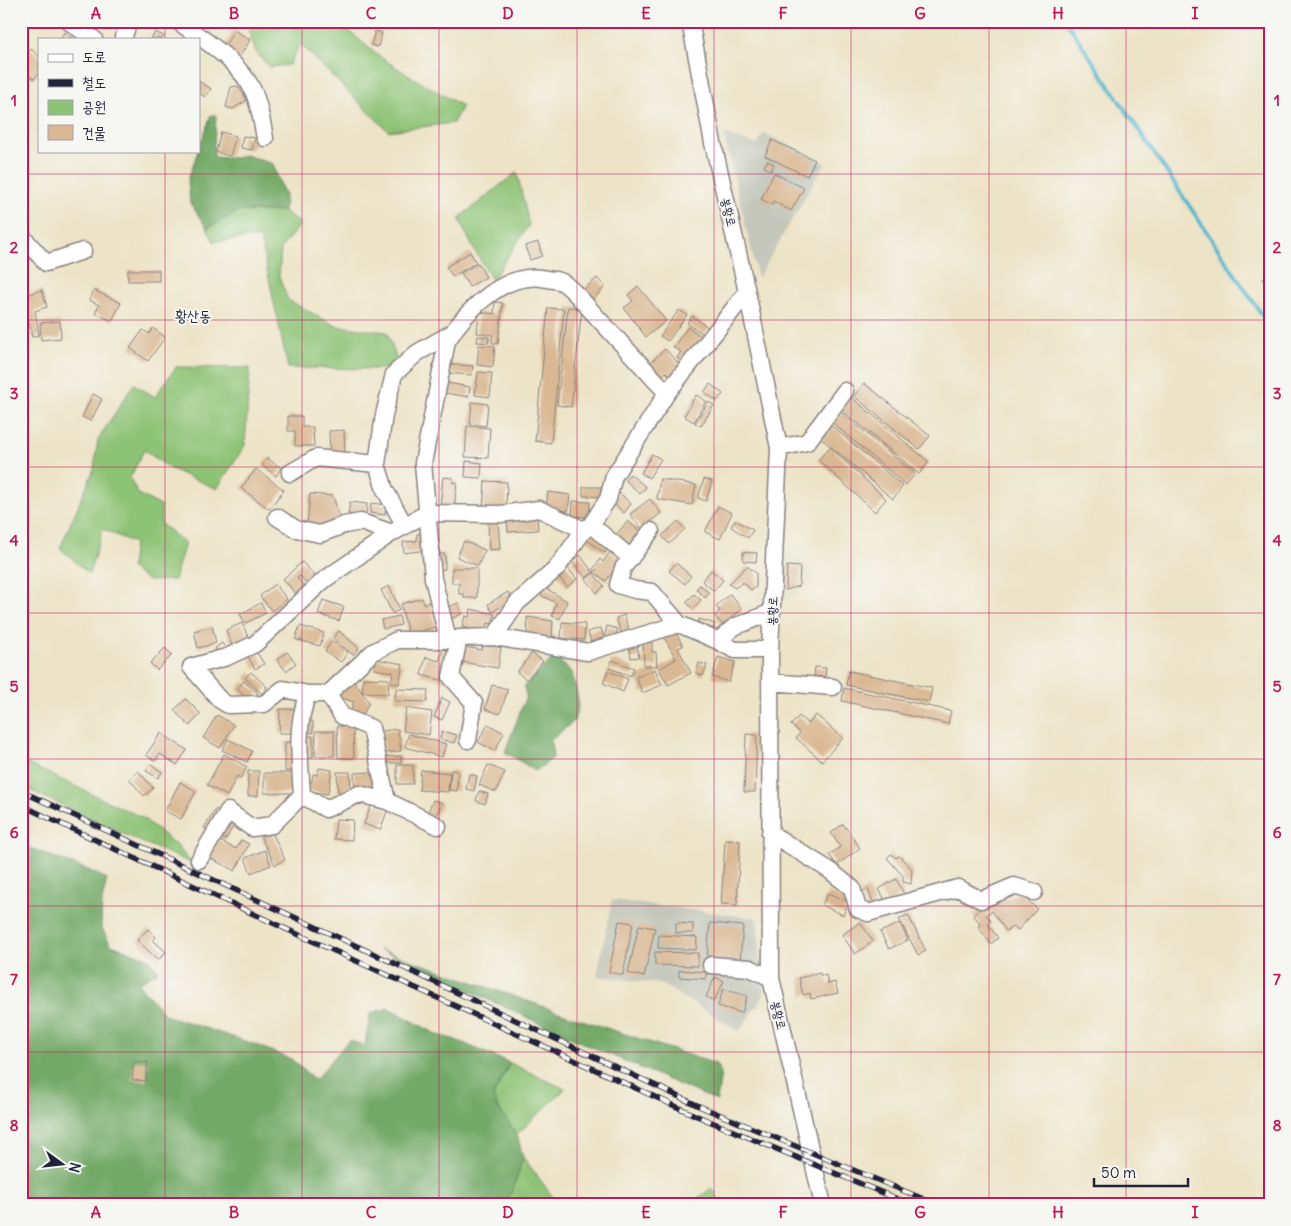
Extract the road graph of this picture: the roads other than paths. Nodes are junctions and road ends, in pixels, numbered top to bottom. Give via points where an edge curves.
1 (68, 21) edge
2 (129, 21) edge
3 (177, 21) edge
4 (690, 21) edge
5 (93, 38) edge
6 (124, 38) edge
7 (265, 138) dead end
8 (21, 235) edge
9 (83, 250) dead end
10 (747, 292) junction
11 (452, 333) junction
12 (845, 392) dead end
13 (667, 393) junction
14 (779, 448) junction
15 (377, 464) junction
16 (290, 473) dead end
17 (427, 513) junction
18 (277, 517) dead end
19 (587, 528) junction
20 (399, 529) junction
21 (651, 531) dead end
22 (631, 558) junction
23 (772, 612) junction
24 (678, 624) junction
25 (494, 637) junction
26 (454, 639) junction
27 (718, 641) junction
28 (770, 650) junction
29 (771, 682) junction
30 (833, 687) dead end
31 (308, 694) junction
32 (328, 694) junction
33 (468, 740) dead end
34 (302, 795) junction
35 (387, 801) junction
36 (438, 826) dead end
37 (770, 833) junction
38 (199, 860) dead end
39 (1034, 892) dead end
40 (710, 965) dead end
41 (771, 978) junction
42 (823, 1205) edge

1 - 5 street
2 - 6 street
3 - 7 street via 242,71 254,91
4 - 10 street, 봉황로 via 713,143
8 - 9 street via 46,263
10 - 13 street
10 - 14 street, 봉황로
11 - 13 street via 485,298 504,284 520,278 541,277 562,282
11 - 15 street via 417,352 394,374
11 - 17 street via 447,341 424,463
12 - 14 street via 807,442
13 - 19 street via 614,476 608,498
14 - 23 street, 봉황로
15 - 16 street via 316,458
15 - 20 street
17 - 19 street via 501,514 538,509
17 - 20 street
17 - 26 street via 433,578
18 - 20 street via 296,529 320,534 344,524 361,522
19 - 22 street
19 - 25 street via 556,569 517,603
20 - 31 street via 324,580 255,644 227,657 191,667 228,705 264,704 283,689
21 - 22 street
22 - 24 street via 623,568 618,585 652,592
23 - 27 street via 734,626
23 - 28 street, 봉황로
24 - 25 street via 588,652
24 - 27 street
25 - 26 street
26 - 32 street via 397,640 373,652
26 - 33 street via 450,677 474,703
27 - 28 street via 735,650
28 - 29 street, 봉황로
29 - 30 street
29 - 37 street, 봉황로
31 - 32 street
31 - 34 street via 299,746
32 - 35 street via 342,716 371,728
34 - 35 street via 326,809 359,794
34 - 38 street via 272,825 252,828 228,811
35 - 36 street
37 - 39 street via 852,888 858,909 868,913 958,888 982,900 1014,886
37 - 41 street, 봉황로
40 - 41 street via 750,968
41 - 42 street, 봉황로

